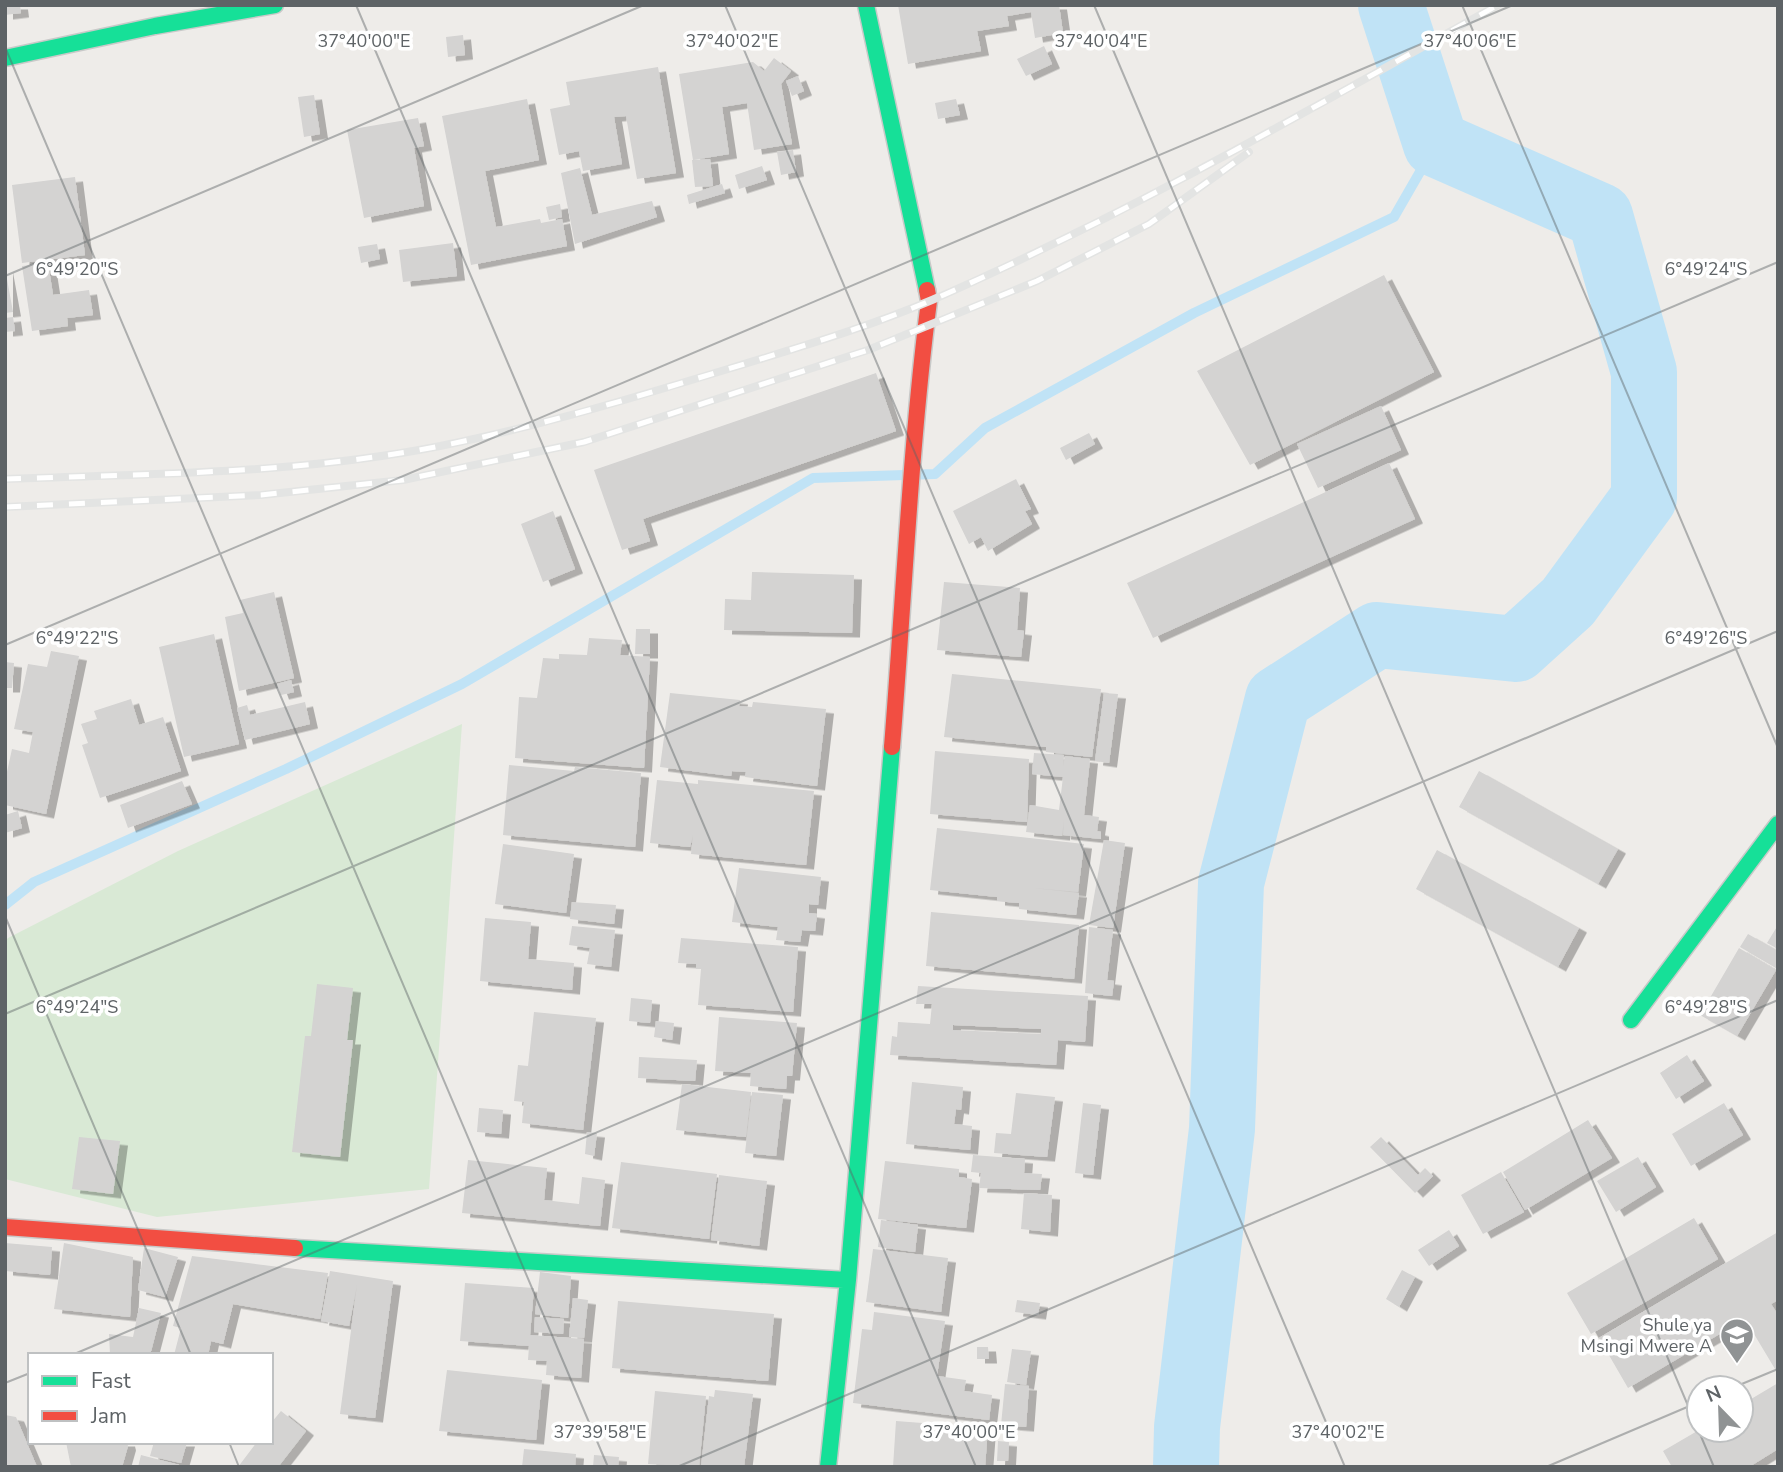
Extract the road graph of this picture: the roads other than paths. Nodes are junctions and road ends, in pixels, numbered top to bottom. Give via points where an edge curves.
1 (275, 5) edge
2 (866, 5) edge
3 (5, 58) edge
4 (1778, 824) edge
5 (1631, 1020) dead end
6 (5, 1227) edge
7 (848, 1280) junction
8 (828, 1467) edge

1 - 3 street
2 - 7 street via 929,301 914,421 911,519
4 - 5 street
6 - 7 street via 423,1258
7 - 8 street

